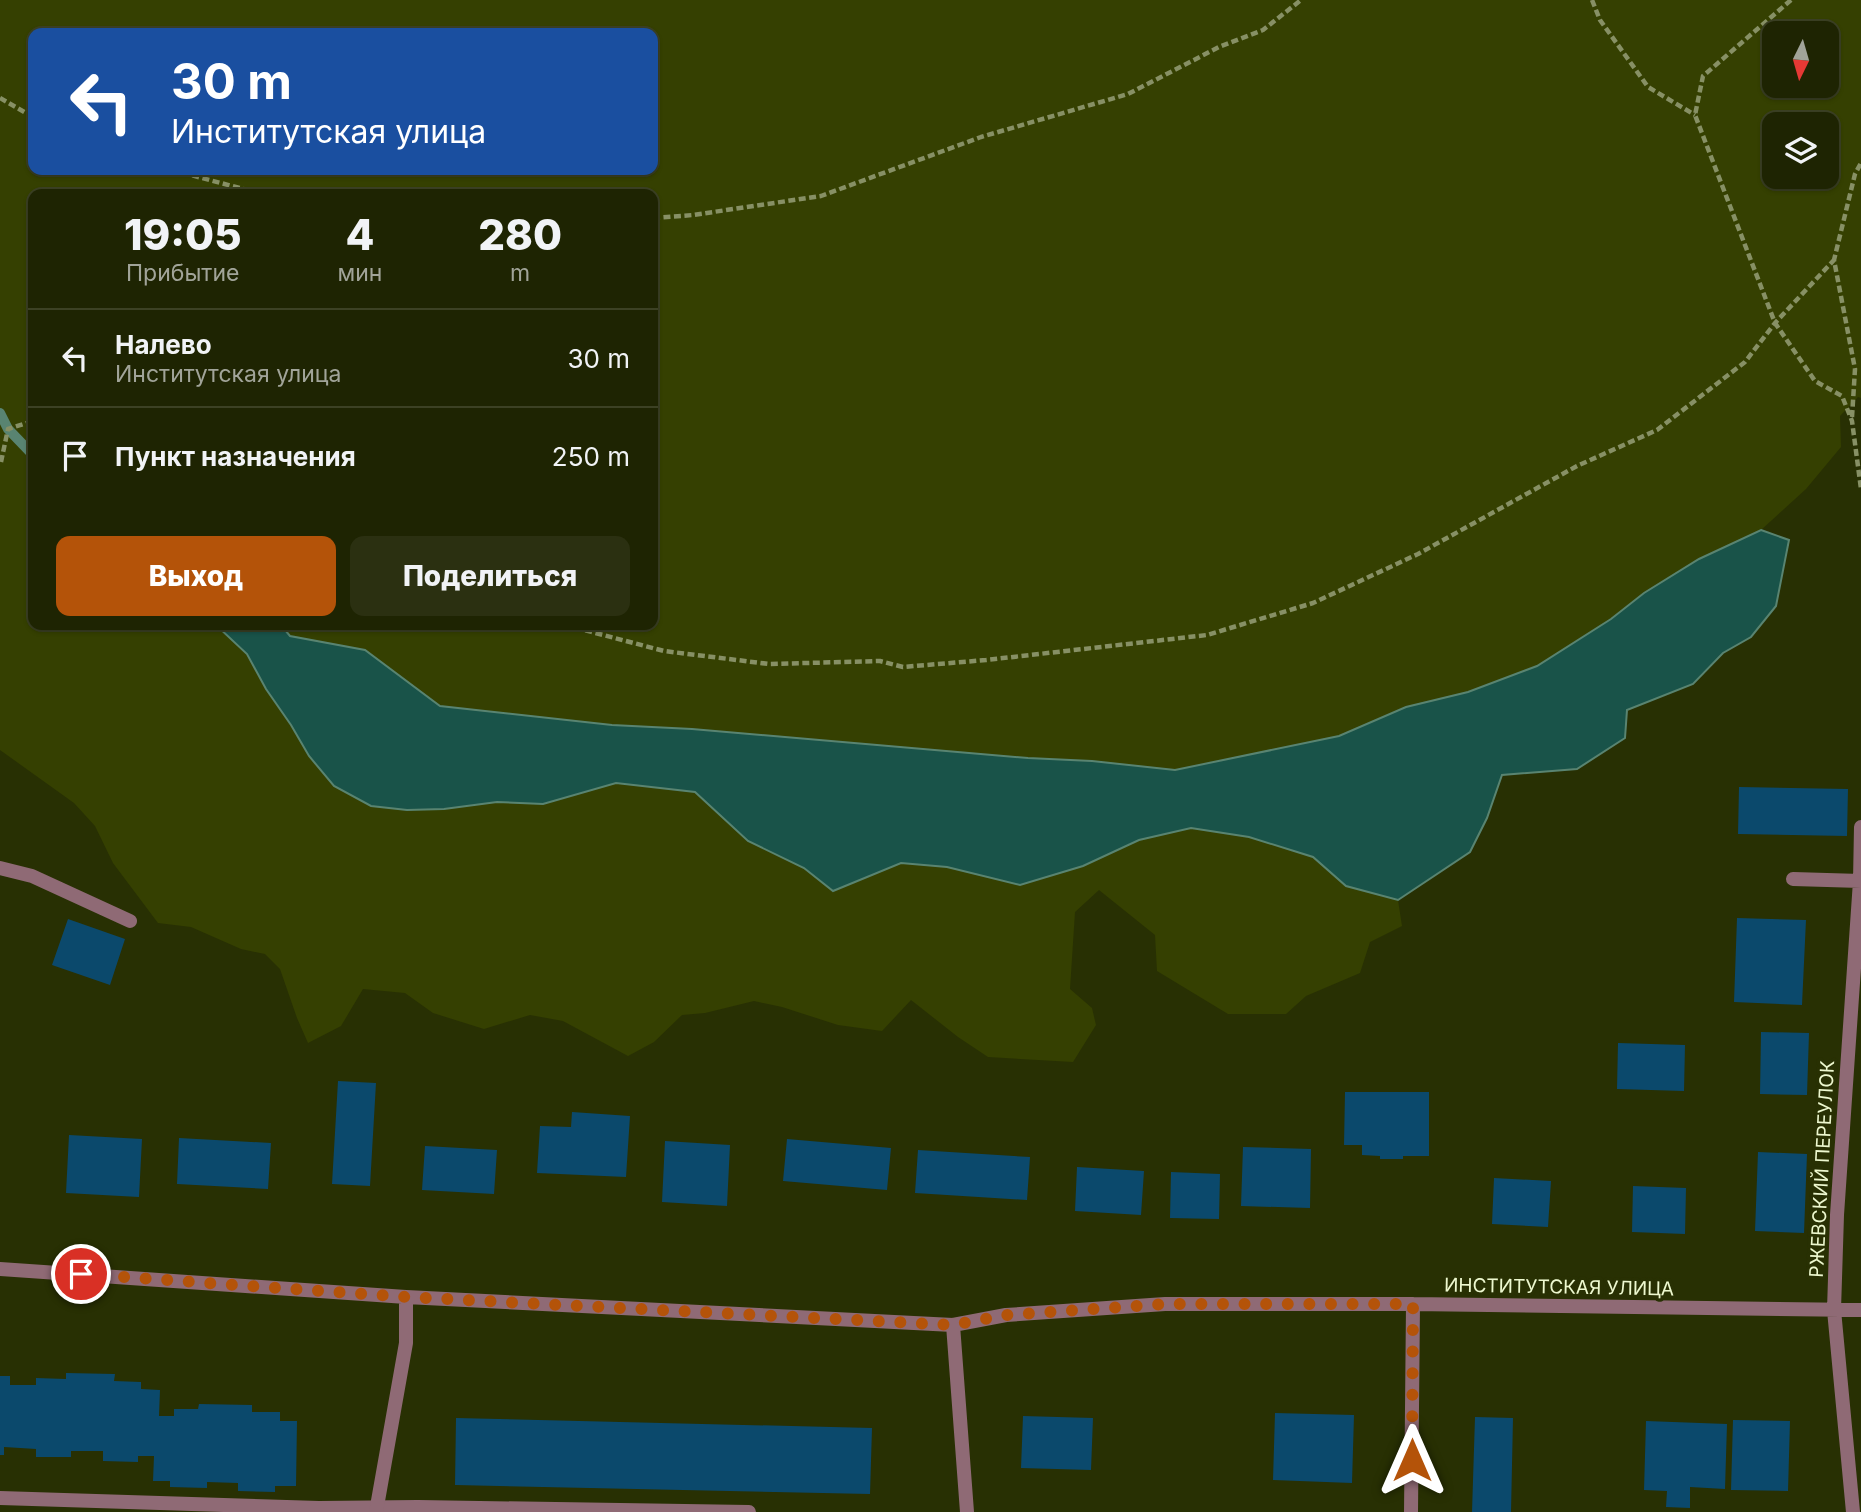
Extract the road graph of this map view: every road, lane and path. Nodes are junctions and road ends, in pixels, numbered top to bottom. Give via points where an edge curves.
1 (1301, 0) edge
2 (1592, 0) edge
3 (1791, 0) edge
4 (0, 98) edge
5 (28, 114) edge
6 (1695, 115) junction
7 (1861, 163) edge
8 (191, 175) edge
9 (243, 189) edge
10 (658, 218) edge
11 (1834, 260) junction
12 (1775, 323) junction
13 (1852, 421) junction
14 (28, 423) edge
15 (1, 462) edge
16 (1861, 489) edge
17 (584, 630) edge
18 (1861, 827) edge
19 (0, 868) edge
20 (1793, 879) dead end
21 (1860, 881) edge
22 (130, 921) dead end
23 (0, 1269) edge
24 (406, 1297) junction
25 (1413, 1304) junction
26 (1834, 1310) junction
27 (1861, 1310) edge
28 (953, 1325) junction
29 (0, 1498) edge
30 (377, 1510) edge
31 (749, 1512) edge
32 (955, 1512) edge
33 (967, 1512) edge
34 (1411, 1512) edge
35 (1853, 1512) edge

1 - 10 path via 1263,30 1128,94 981,137 821,196
2 - 6 path via 1600,20 1648,87
3 - 6 path via 1703,76
4 - 5 path
6 - 12 path
7 - 11 path
8 - 9 path
11 - 12 path
11 - 13 path via 1855,369
12 - 13 path via 1815,381 1842,396
12 - 17 path via 1745,362 1657,430 1577,466 1418,554 1312,603 1207,635 903,667 880,661 769,664 664,651
13 - 16 path
14 - 15 path via 8,429
18 - 21 street, РЖЕВСКИЙ ПЕРЕУЛОК
19 - 22 street via 32,876
20 - 21 street
21 - 26 street, РЖЕВСКИЙ ПЕРЕУЛОК
23 - 24 street, ИНСТИТУТСКАЯ УЛИЦА
24 - 28 street, ИНСТИТУТСКАЯ УЛИЦА
24 - 30 street via 406,1343
25 - 26 street, ИНСТИТУТСКАЯ УЛИЦА
25 - 28 street, ИНСТИТУТСКАЯ УЛИЦА via 1165,1304 1006,1315
25 - 34 street
26 - 27 street, ИНСТИТУТСКАЯ УЛИЦА
26 - 35 street, РЖЕВСКИЙ ПЕРЕУЛОК
28 - 33 street
29 - 30 street
30 - 31 street
32 - 33 street

